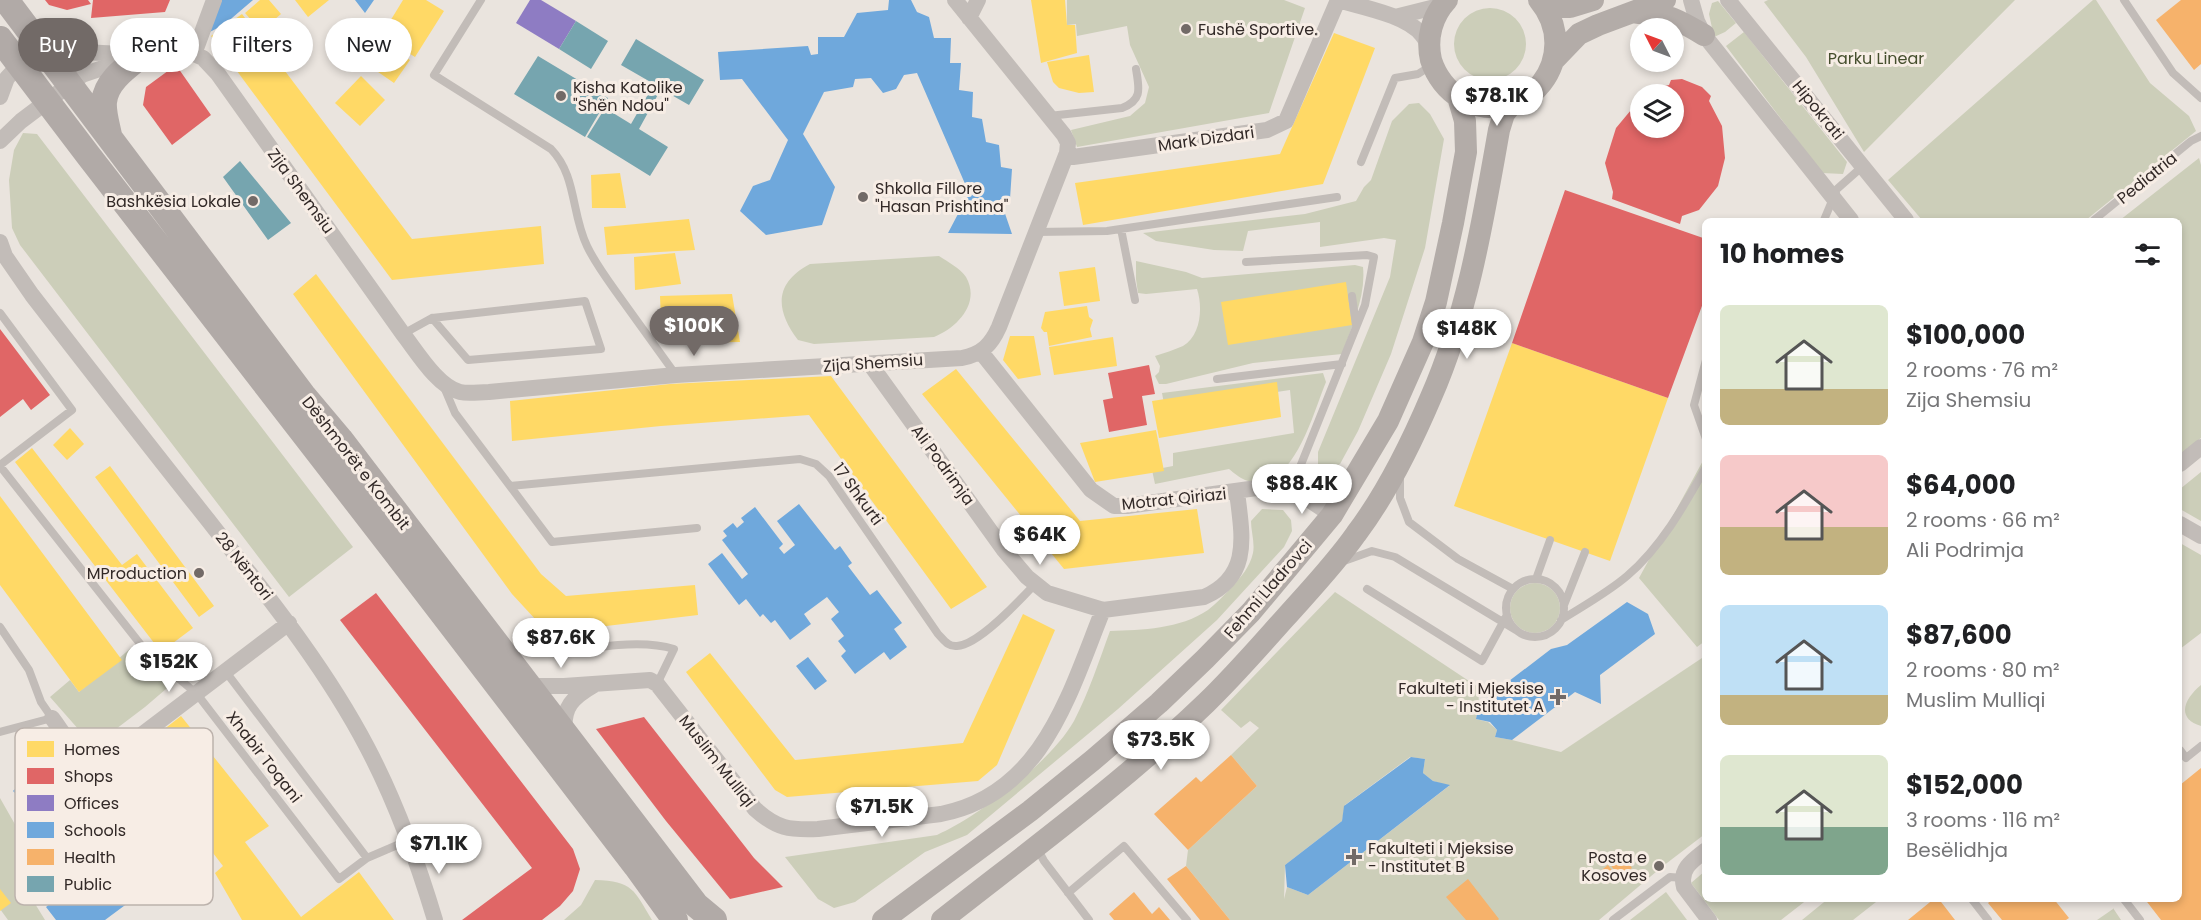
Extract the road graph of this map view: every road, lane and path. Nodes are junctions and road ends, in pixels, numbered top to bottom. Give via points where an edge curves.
1 (6, 0) edge
2 (214, 0) edge
3 (481, 0) edge
4 (955, 0) edge
5 (978, 0) edge
6 (1338, 0) edge
7 (1593, 0) edge
8 (1665, 0) edge
9 (1690, 0) edge
10 (1728, 0) edge
11 (2125, 0) edge
12 (1445, 2) edge
13 (1542, 4) edge
14 (1624, 15) junction
15 (1395, 17) junction
16 (19, 18) edge
17 (969, 18) junction
18 (1704, 35) junction
19 (0, 39) edge
20 (199, 40) edge
21 (199, 56) edge
22 (1431, 56) junction
23 (1554, 60) junction
24 (18, 62) edge
25 (18, 66) edge
26 (110, 66) edge
27 (1136, 69) dead end
28 (26, 72) edge
29 (60, 72) edge
30 (122, 72) edge
31 (70, 84) junction
32 (0, 97) edge
33 (1458, 97) junction
34 (2201, 98) edge
35 (47, 101) junction
36 (1512, 104) junction
37 (1049, 116) junction
38 (2201, 136) edge
39 (110, 139) junction
40 (0, 141) edge
41 (1066, 153) junction
42 (1361, 162) dead end
43 (1863, 166) junction
44 (1337, 197) dead end
45 (1833, 197) junction
46 (1825, 218) edge
47 (1849, 218) edge
48 (1904, 218) edge
49 (2096, 218) edge
50 (1121, 229) junction
51 (1036, 232) junction
52 (0, 242) edge
53 (1246, 261) dead end
54 (1352, 296) dead end
55 (1135, 300) dead end
56 (0, 313) edge
57 (432, 318) junction
58 (1356, 329) junction
59 (403, 334) junction
60 (981, 352) junction
61 (870, 364) junction
62 (1342, 364) junction
63 (676, 375) junction
64 (1702, 375) edge
65 (1217, 379) dead end
66 (442, 381) junction
67 (1702, 428) edge
68 (2201, 447) edge
69 (1400, 462) junction
70 (2182, 462) edge
71 (0, 465) edge
72 (1702, 474) edge
73 (510, 486) junction
74 (1292, 487) junction
75 (1237, 492) junction
76 (1332, 515) junction
77 (2182, 525) edge
78 (697, 528) dead end
79 (2201, 536) edge
80 (1550, 540) dead end
81 (1585, 552) dead end
82 (1330, 567) junction
83 (1536, 579) junction
84 (1035, 584) junction
85 (1367, 589) dead end
86 (1513, 589) junction
87 (1564, 606) junction
88 (1103, 610) junction
89 (1505, 619) junction
90 (1561, 620) junction
91 (289, 623) junction
92 (0, 627) edge
93 (553, 653) dead end
94 (226, 672) junction
95 (657, 684) junction
96 (595, 685) junction
97 (527, 686) junction
98 (197, 694) junction
99 (52, 718) junction
100 (60, 728) edge
101 (151, 728) edge
102 (0, 732) edge
103 (565, 735) junction
104 (2201, 746) edge
105 (2182, 753) edge
106 (409, 840) junction
107 (1035, 846) junction
108 (1702, 853) edge
109 (367, 858) junction
110 (1683, 878) junction
111 (1068, 893) junction
112 (1974, 902) edge
113 (2126, 902) edge
114 (435, 920) edge
115 (675, 920) edge
116 (714, 920) edge
117 (883, 920) edge
118 (942, 920) edge
119 (1089, 920) edge
120 (1187, 920) edge
121 (1613, 920) edge
122 (1709, 920) edge
123 (1988, 920) edge
124 (2140, 920) edge

1 - 16 main road, Dëshmorët e Kombit
2 - 20 street
3 - 63 lane via 434,75 561,159 587,246
4 - 17 street
5 - 17 street
6 - 15 street, Mark Dizdari
6 - 41 street, Mark Dizdari via 1286,121 1267,130 1073,156
7 - 13 main road via 1570,8
8 - 14 main road
9 - 18 street
10 - 43 street, Hipokrati
11 - 34 lane via 2173,73
12 - 15 street
12 - 22 main road via 1431,29
13 - 23 main road via 1556,38
14 - 18 main road via 1661,15
14 - 23 main road via 1579,34
15 - 22 street, Mark Dizdari via 1422,33
17 - 37 street
18 - 45 street
19 - 24 main road, Dëshmorët e Kombit
21 - 59 street, Zija Shemsiu via 218,74
22 - 33 main road via 1440,80
22 - 42 lane via 1418,74 1395,78
23 - 36 main road via 1539,88
25 - 32 street via 7,78
26 - 31 street via 82,75
27 - 37 lane via 1139,90 1131,104
28 - 35 main road, Dëshmorët e Kombit
29 - 31 main road, Dëshmorët e Kombit
30 - 39 main road via 109,87 104,102
31 - 35 street
31 - 39 main road, Dëshmorët e Kombit
33 - 36 main road via 1490,107
33 - 76 main road, Fehmi Lladrovci via 1465,121 1466,152 1436,302 1388,421
35 - 40 street
35 - 115 main road, Dëshmorët e Kombit
36 - 69 main road, Fehmi Lladrovci via 1499,130 1474,260 1455,330 1432,397
37 - 41 street via 1068,143
38 - 49 lane, Pediatria
39 - 97 main road, Dëshmorët e Kombit
41 - 51 street
43 - 45 lane
43 - 48 street, Hipokrati
44 - 50 lane
45 - 46 lane
45 - 47 street
50 - 51 lane
50 - 55 lane
51 - 60 street via 999,327
52 - 91 street, 28 Nëntori via 32,295
53 - 58 lane via 1374,257
54 - 58 lane
56 - 71 lane, Xhabir Toqani via 72,410
57 - 57 lane via 468,360 601,349 585,301
57 - 59 lane
58 - 62 lane
59 - 66 street, Zija Shemsiu
60 - 61 street, Zija Shemsiu via 962,358
60 - 75 street, Motrat Qiriazi via 1091,490 1114,506
61 - 63 street, Zija Shemsiu
61 - 84 street, Ali Podrimja via 1004,550
62 - 65 lane
62 - 74 lane
63 - 66 street, Zija Shemsiu via 489,392 459,392
64 - 67 lane via 1694,405
66 - 73 lane via 455,413
68 - 70 street
69 - 82 main road, Fehmi Lladrovci via 1360,528
69 - 86 lane via 1400,498 1409,522 1458,559
71 - 98 lane, Xhabir Toqani via 145,650
72 - 90 lane via 1685,504 1636,568
73 - 78 lane via 552,542
73 - 84 lane, 17 Shkurti via 808,460 829,476 950,645 966,644 985,632
74 - 75 street, Motrat Qiriazi via 1277,484
74 - 76 street
75 - 88 street, Ali Podrimja via 1241,553 1237,568 1217,591 1204,597
76 - 117 main road, Fehmi Lladrovci via 1251,612 1159,702 1030,811
77 - 79 street
80 - 83 lane
81 - 87 lane
82 - 89 lane via 1372,551 1395,557
82 - 107 main road, Fehmi Lladrovci via 1207,703
83 - 86 lane
83 - 87 lane via 1555,587
84 - 88 street, Ali Podrimja via 1047,593
85 - 89 lane via 1482,661
86 - 89 lane
87 - 90 lane
88 - 95 street, Muslim Mulliqi via 1057,722 1031,761 978,803 941,814 818,829 781,828 755,809
89 - 90 lane via 1516,630 1532,637 1549,633
91 - 94 street
91 - 106 street, 28 Nëntori via 366,745
92 - 99 lane via 29,670 41,702
93 - 95 lane via 642,644 674,649
94 - 98 street
94 - 109 lane, Xhabir Toqani
95 - 96 street via 641,680
96 - 97 street
96 - 103 street via 569,705 564,714
97 - 103 main road, Dëshmorët e Kombit
98 - 101 street
98 - 109 lane, Xhabir Toqani via 339,879
99 - 100 street
99 - 102 lane
103 - 116 main road, Dëshmorët e Kombit via 696,904
104 - 105 lane via 2186,758
106 - 109 lane, Xhabir Toqani
106 - 114 street, 28 Nëntori
107 - 111 lane
107 - 118 main road, Fehmi Lladrovci
108 - 110 street via 1688,865
110 - 121 lane via 1670,877
110 - 122 street via 1684,887
111 - 119 lane
111 - 120 lane via 1124,846
112 - 123 lane
113 - 124 lane

